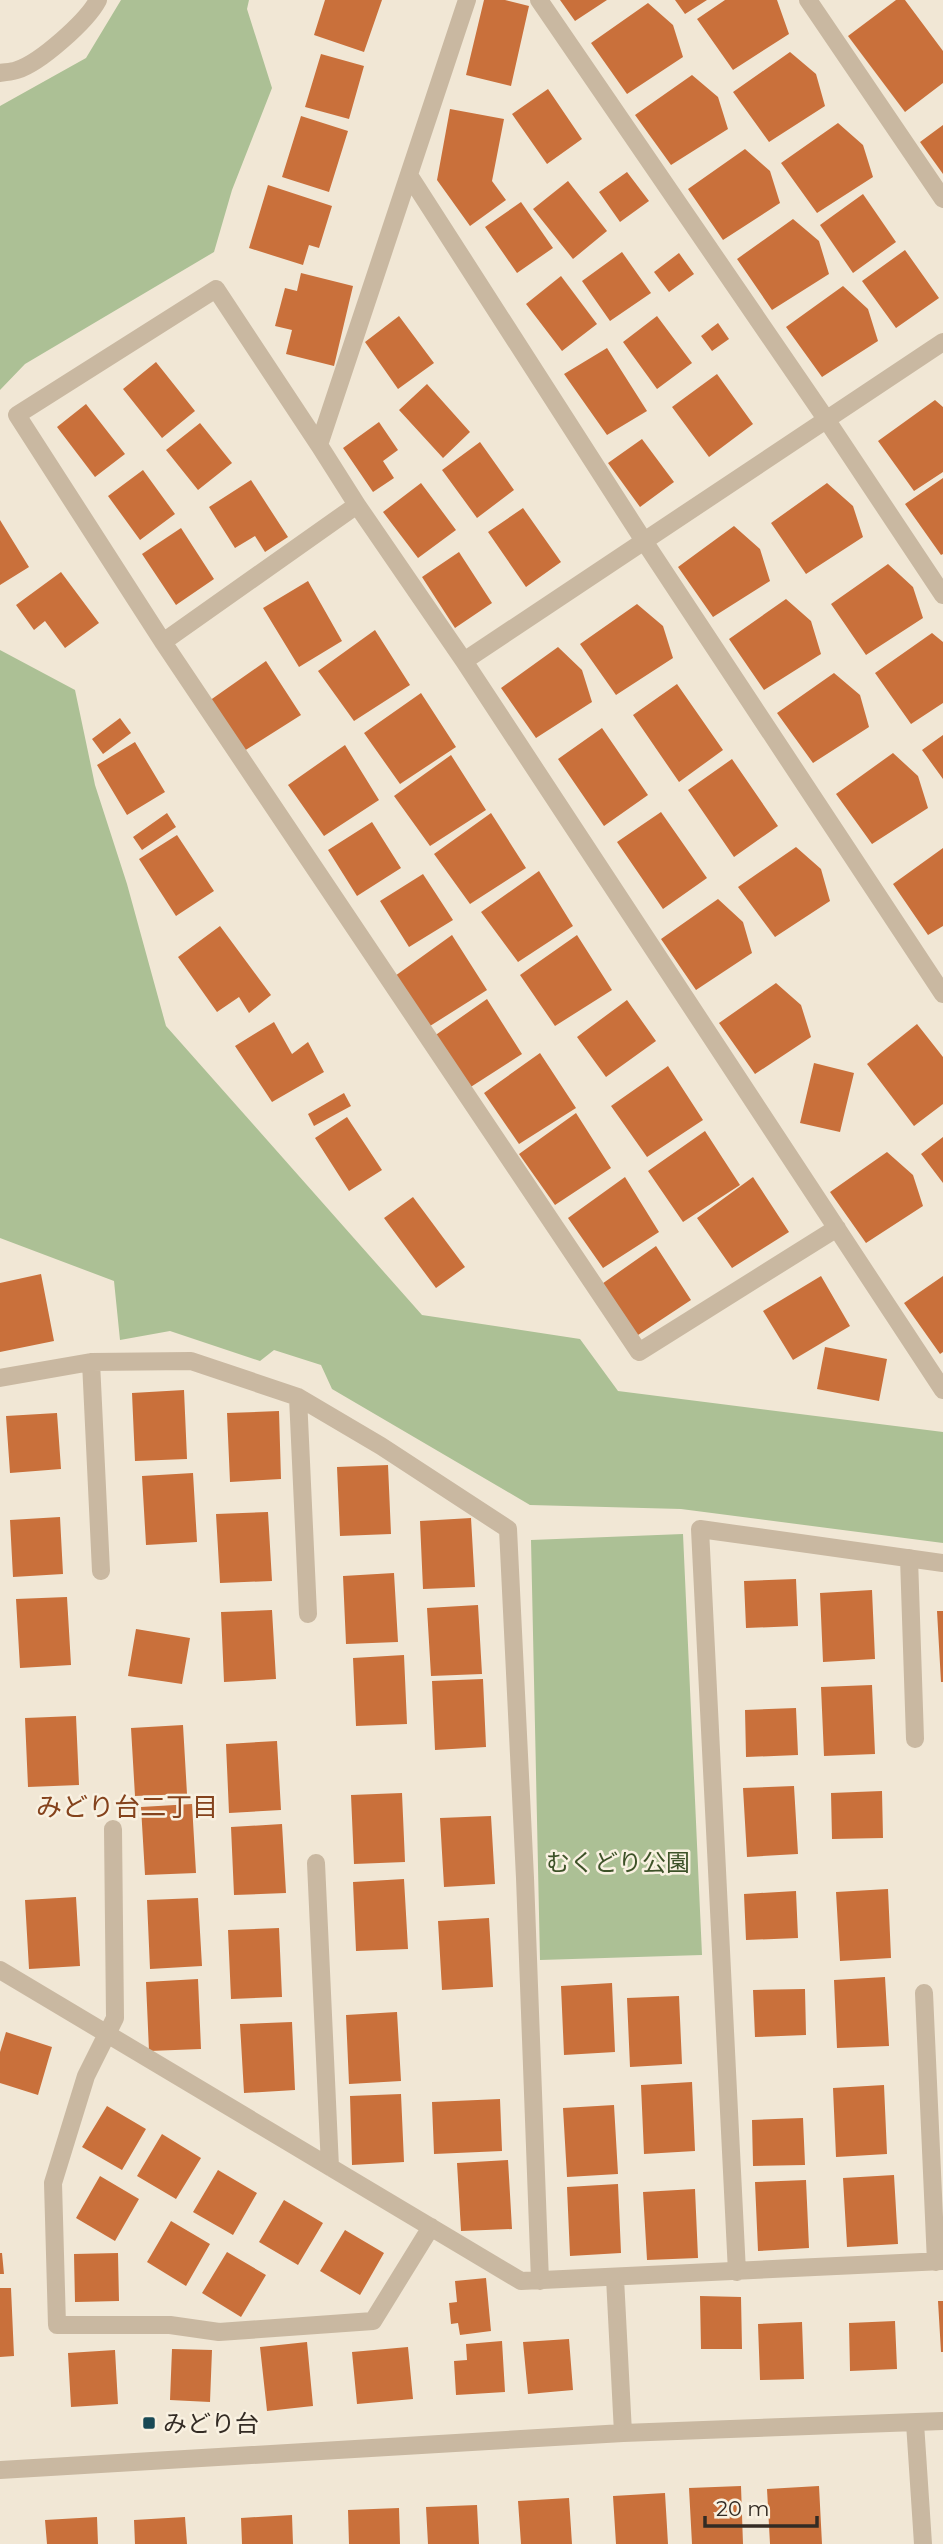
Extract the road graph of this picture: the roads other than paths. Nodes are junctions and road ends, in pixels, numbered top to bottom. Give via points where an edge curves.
1 (98, 0) edge
2 (467, 0) edge
3 (539, 0) edge
4 (808, 0) edge
5 (0, 73) edge
6 (408, 174) junction
7 (943, 199) edge
8 (943, 342) edge
9 (826, 419) junction
10 (319, 444) junction
11 (357, 505) junction
12 (644, 541) junction
13 (943, 595) edge
14 (163, 642) junction
15 (464, 661) junction
16 (943, 994) edge
17 (837, 1228) junction
18 (91, 1362) junction
19 (0, 1378) edge
20 (943, 1390) edge
21 (298, 1397) junction
22 (909, 1558) junction
23 (943, 1563) edge
24 (101, 1571) dead end
25 (307, 1614) dead end
26 (915, 1739) dead end
27 (113, 1829) dead end
28 (316, 1863) dead end
29 (0, 1970) edge
30 (923, 1993) dead end
31 (108, 2037) junction
32 (330, 2167) junction
33 (431, 2227) junction
34 (940, 2262) edge
35 (737, 2272) junction
36 (615, 2278) junction
37 (540, 2281) junction
38 (943, 2421) edge
39 (915, 2423) junction
40 (623, 2433) junction
41 (0, 2470) edge
42 (923, 2544) edge

1 - 5 street via 54,47 18,70
2 - 6 street
3 - 9 street
4 - 7 street
6 - 10 street
6 - 12 street
8 - 9 street
9 - 12 street
9 - 13 street
10 - 11 street
10 - 14 street via 216,289 17,415
11 - 14 street
11 - 15 street
12 - 15 street
12 - 16 street
14 - 17 street via 639,1352
15 - 17 street
17 - 20 street
18 - 19 street
18 - 21 street via 191,1361
18 - 24 street
21 - 25 street
21 - 37 street via 508,1529
22 - 23 street
22 - 26 street
22 - 35 street via 700,1529
27 - 31 street via 115,2018
28 - 32 street
29 - 31 street
30 - 34 street
31 - 32 street
31 - 33 street via 86,2076 53,2183 57,2325 170,2325 219,2332 373,2320
32 - 33 street
33 - 37 street via 521,2281
34 - 35 street
35 - 36 street
36 - 37 street
36 - 40 street
38 - 39 street
39 - 40 street
39 - 42 street
40 - 41 street

